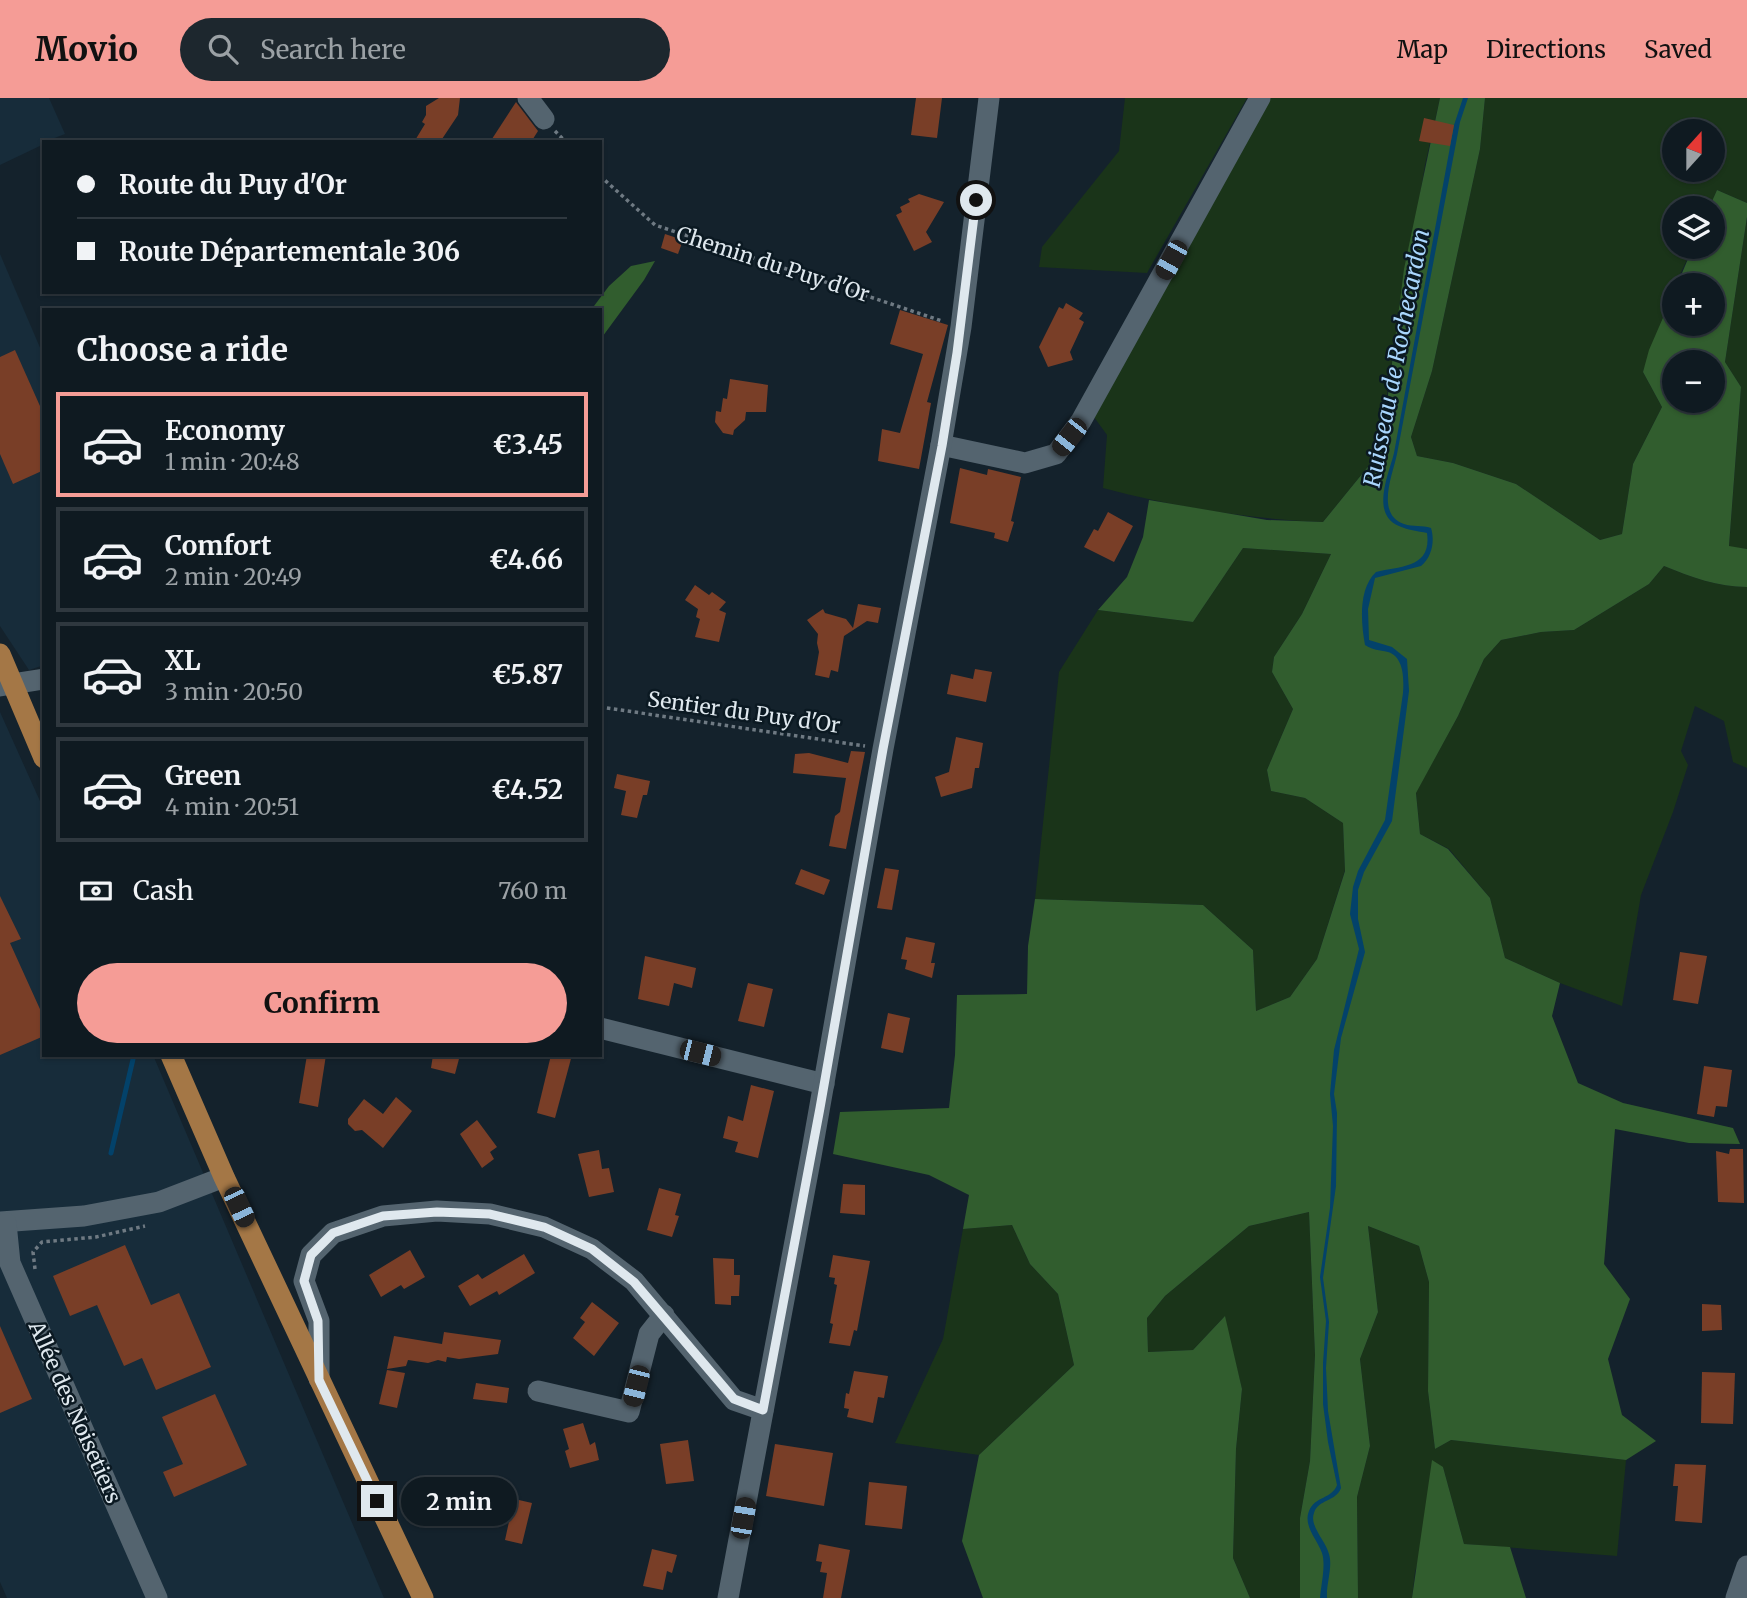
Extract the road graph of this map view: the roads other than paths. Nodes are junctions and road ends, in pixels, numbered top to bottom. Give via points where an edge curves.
1 (528, 98) edge
2 (989, 98) edge
3 (1260, 98) edge
4 (544, 119) dead end
5 (942, 446) junction
6 (0, 654) edge
7 (42, 678) edge
8 (6, 684) edge
9 (42, 754) edge
10 (602, 1028) edge
11 (172, 1057) edge
12 (824, 1084) junction
13 (224, 1177) junction
14 (3, 1222) edge
15 (664, 1315) junction
16 (319, 1380) junction
17 (538, 1391) dead end
18 (763, 1410) junction
19 (1747, 1566) edge
20 (157, 1598) edge
21 (423, 1598) edge
22 (728, 1598) edge
23 (1736, 1598) edge

1 - 4 street
2 - 5 street
3 - 5 street via 1081,421 1056,454 1025,463
5 - 12 street
6 - 8 main road
7 - 8 street
8 - 9 main road
10 - 12 street
11 - 13 main road
12 - 18 street
13 - 14 street via 159,1202 85,1216
13 - 16 main road
14 - 20 street, Allée des Noisetiers via 10,1263
15 - 16 street via 634,1282 592,1249 544,1227 490,1214 383,1216 333,1233 311,1255 304,1281 318,1321
15 - 17 street via 649,1334 629,1412
15 - 18 street via 734,1399
16 - 21 main road
18 - 22 street
19 - 23 street

